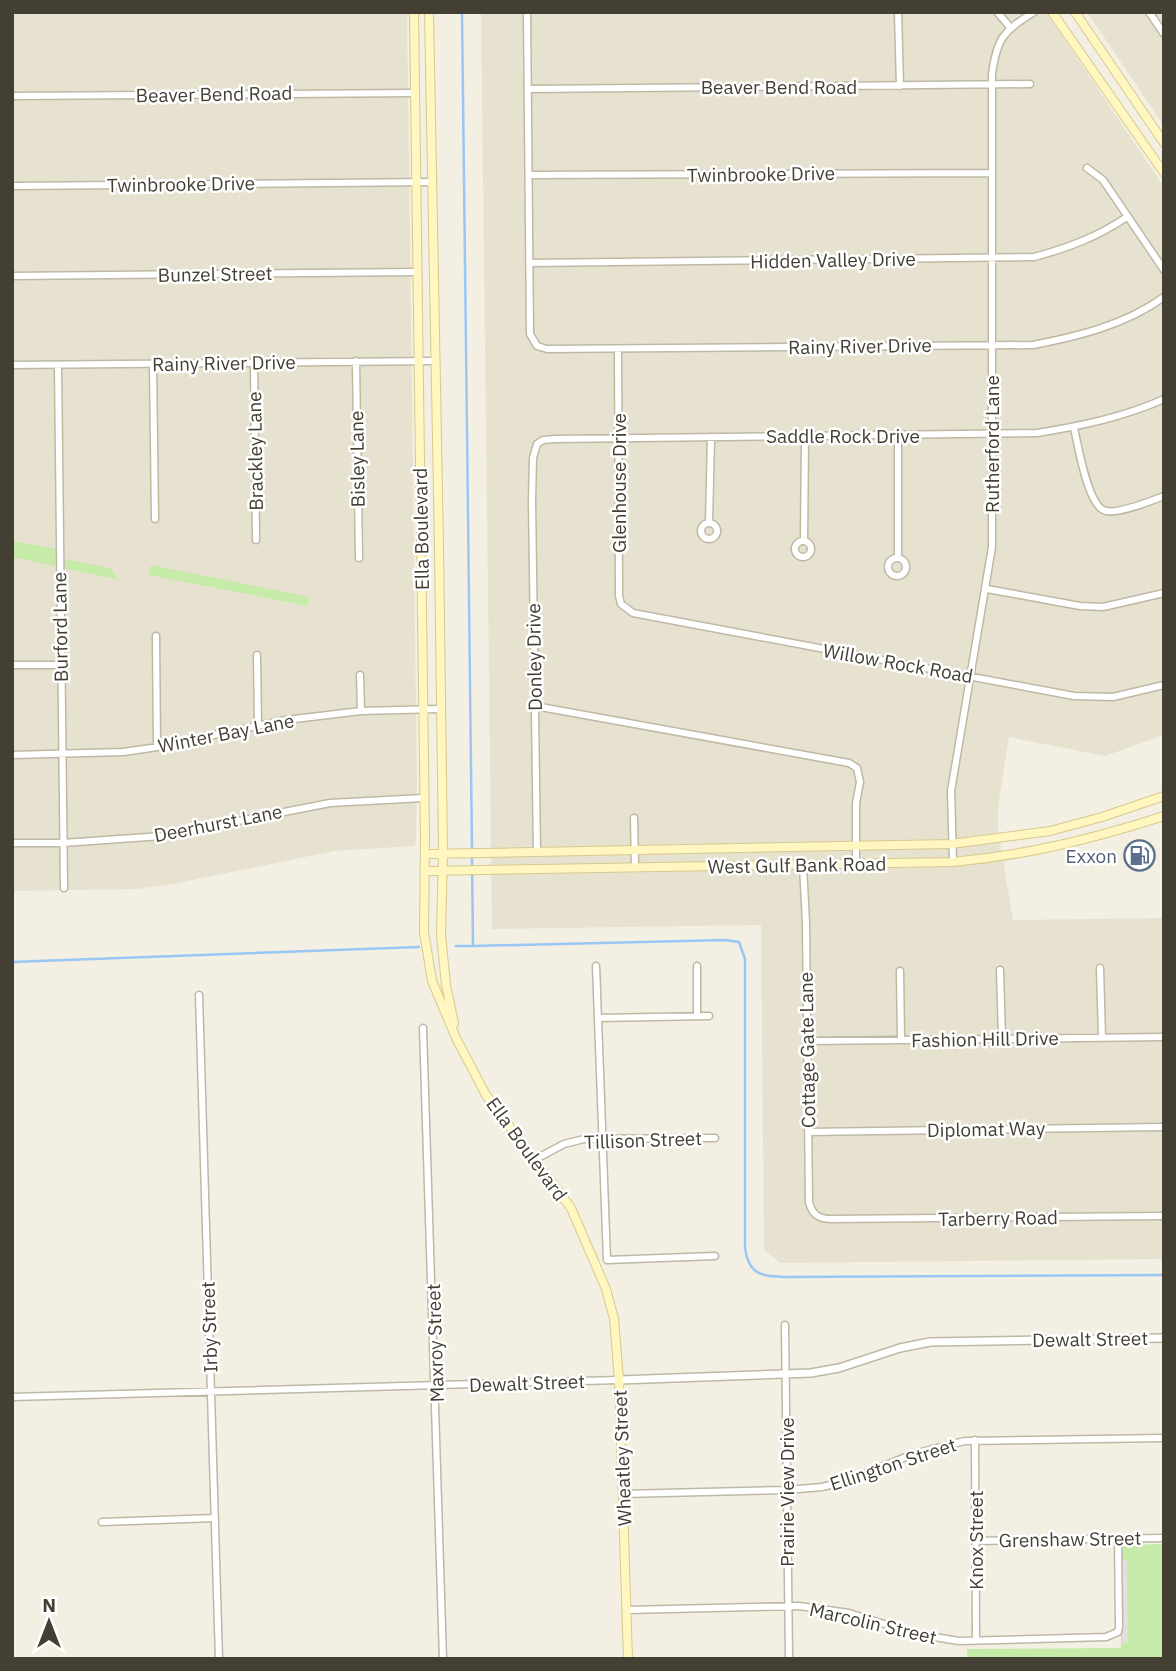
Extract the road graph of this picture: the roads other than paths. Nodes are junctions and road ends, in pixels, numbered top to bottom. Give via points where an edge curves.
1 (414, 12) edge
2 (429, 12) edge
3 (527, 12) edge
4 (898, 12) edge
5 (997, 12) edge
6 (1034, 12) edge
7 (1052, 12) edge
8 (1075, 12) edge
9 (1149, 12) edge
10 (1010, 27) junction
11 (1164, 34) edge
12 (1030, 84) dead end
13 (992, 85) junction
14 (900, 86) junction
15 (528, 89) junction
16 (415, 93) junction
17 (12, 96) edge
18 (1157, 133) junction
19 (1143, 143) junction
20 (1164, 144) edge
21 (1087, 168) dead end
22 (992, 173) junction
23 (1164, 173) edge
24 (529, 176) junction
25 (417, 182) junction
26 (433, 182) junction
27 (12, 186) edge
28 (1128, 217) junction
29 (991, 258) junction
30 (529, 263) junction
31 (1164, 270) edge
32 (418, 272) junction
33 (12, 276) edge
34 (1164, 297) edge
35 (991, 345) junction
36 (618, 349) junction
37 (356, 361) junction
38 (419, 361) junction
39 (435, 361) junction
40 (254, 363) junction
41 (153, 364) junction
42 (12, 365) edge
43 (58, 365) junction
44 (1164, 399) edge
45 (1074, 428) junction
46 (992, 435) junction
47 (898, 436) junction
48 (711, 437) junction
49 (805, 437) junction
50 (619, 438) junction
51 (533, 462) joint
52 (1164, 496) edge
53 (155, 519) dead end
54 (709, 523) dead end
55 (256, 540) dead end
56 (804, 541) dead end
57 (359, 558) dead end
58 (898, 558) dead end
59 (987, 589) junction
60 (1164, 593) edge
61 (632, 612) joint
62 (156, 636) dead end
63 (257, 655) dead end
64 (12, 665) edge
65 (60, 665) junction
66 (360, 676) dead end
67 (972, 677) junction
68 (1164, 685) edge
69 (535, 706) junction
70 (423, 709) junction
71 (439, 709) junction
72 (361, 711) junction
73 (258, 726) junction
74 (157, 747) junction
75 (62, 754) junction
76 (12, 755) edge
77 (1164, 796) edge
78 (423, 798) junction
79 (1164, 816) edge
80 (634, 818) dead end
81 (1050, 831) junction
82 (12, 843) edge
83 (63, 843) junction
84 (951, 844) junction
85 (855, 846) junction
86 (1055, 848) junction
87 (634, 850) junction
88 (537, 852) junction
89 (443, 853) junction
90 (425, 854) junction
91 (953, 862) junction
92 (856, 863) junction
93 (803, 865) junction
94 (635, 867) junction
95 (425, 871) junction
96 (443, 872) junction
97 (64, 888) dead end
98 (596, 966) dead end
99 (696, 966) dead end
100 (1100, 968) dead end
101 (1000, 970) dead end
102 (900, 971) dead end
103 (199, 995) dead end
104 (697, 1016) junction
105 (709, 1016) dead end
106 (598, 1018) junction
107 (424, 1028) dead end
108 (1102, 1037) junction
109 (1164, 1037) edge
110 (1002, 1038) junction
111 (457, 1040) junction
112 (901, 1040) junction
113 (807, 1041) junction
114 (1164, 1126) edge
115 (808, 1132) junction
116 (715, 1138) dead end
117 (604, 1139) junction
118 (534, 1160) junction
119 (1164, 1216) edge
120 (833, 1219) joint
121 (716, 1256) dead end
122 (593, 1261) joint
123 (785, 1325) dead end
124 (1164, 1338) edge
125 (786, 1374) junction
126 (619, 1380) junction
127 (436, 1385) junction
128 (211, 1392) junction
129 (12, 1397) edge
130 (1164, 1438) edge
131 (975, 1440) junction
132 (787, 1490) junction
133 (623, 1494) junction
134 (215, 1518) junction
135 (103, 1522) dead end
136 (1164, 1538) edge
137 (1118, 1539) junction
138 (976, 1541) junction
139 (788, 1606) junction
140 (627, 1609) junction
141 (976, 1640) junction
142 (219, 1659) edge
143 (443, 1659) edge
144 (628, 1659) edge
145 (789, 1659) edge

1 - 16 main road, Ella Boulevard
2 - 26 main road, Ella Boulevard
3 - 15 street
4 - 14 street
5 - 10 street
6 - 10 street
7 - 19 main road
8 - 18 main road
9 - 11 street
10 - 13 street, Rutherford Lane via 994,60
12 - 13 street, Beaver Bend Road
13 - 14 street, Beaver Bend Road
13 - 22 street, Rutherford Lane
14 - 15 street, Beaver Bend Road
15 - 24 street
16 - 17 street, Beaver Bend Road
16 - 25 main road, Ella Boulevard
18 - 19 main road
18 - 20 main road
19 - 23 main road
21 - 28 street via 1103,180
22 - 24 street, Twinbrooke Drive
22 - 29 street, Rutherford Lane
24 - 30 street
25 - 26 street, Twinbrooke Drive
25 - 27 street, Twinbrooke Drive
25 - 32 main road, Ella Boulevard
26 - 39 main road, Ella Boulevard
28 - 29 street, Hidden Valley Drive via 1073,247 1034,257
28 - 31 street
29 - 30 street, Hidden Valley Drive
29 - 35 street, Rutherford Lane
30 - 36 street, Rainy River Drive via 530,334 537,346
32 - 33 street, Bunzel Street
32 - 38 main road, Ella Boulevard
34 - 35 street, Rainy River Drive via 1131,317 1081,336 1033,345
35 - 36 street, Rainy River Drive
35 - 46 street, Rutherford Lane
36 - 50 street, Glenhouse Drive
37 - 38 street, Rainy River Drive
37 - 40 street, Rainy River Drive
37 - 57 street, Bisley Lane
38 - 39 street, Rainy River Drive
38 - 70 main road, Ella Boulevard
39 - 71 main road, Ella Boulevard
40 - 41 street, Rainy River Drive
40 - 55 street, Brackley Lane
41 - 43 street, Rainy River Drive
41 - 53 street
42 - 43 street, Rainy River Drive
43 - 65 street, Burford Lane
44 - 45 street, Saddle Rock Drive
45 - 46 street, Saddle Rock Drive
45 - 52 street via 1098,508 1115,511
46 - 47 street, Saddle Rock Drive
46 - 59 street, Rutherford Lane via 992,547
47 - 49 street, Saddle Rock Drive
47 - 58 street
48 - 49 street, Saddle Rock Drive
48 - 50 street, Saddle Rock Drive
48 - 54 street
49 - 56 street
50 - 51 street, Saddle Rock Drive via 543,440 537,444
50 - 61 street, Glenhouse Drive via 619,596
51 - 69 street, Donley Drive
59 - 60 street via 1103,607
59 - 67 street, Rutherford Lane
61 - 67 street, Willow Rock Road
62 - 74 street
63 - 73 street
64 - 65 street
65 - 75 street, Burford Lane
66 - 72 street
67 - 68 street, Willow Rock Road via 1095,698
67 - 84 street, Rutherford Lane via 951,791
69 - 85 street via 849,762 859,774
69 - 88 street, Donley Drive
70 - 71 street, Winter Bay Lane
70 - 72 street, Winter Bay Lane
70 - 78 main road, Ella Boulevard
71 - 89 main road, Ella Boulevard
72 - 73 street, Winter Bay Lane
73 - 74 street, Winter Bay Lane
74 - 75 street, Winter Bay Lane
75 - 76 street, Winter Bay Lane
75 - 83 street, Burford Lane
77 - 81 main road, West Gulf Bank Road
78 - 83 street, Deerhurst Lane via 341,802 162,836
78 - 90 main road, Ella Boulevard
79 - 86 main road, West Gulf Bank Road
80 - 87 street
81 - 84 main road, West Gulf Bank Road
81 - 86 main road
82 - 83 street, Deerhurst Lane
83 - 97 street, Burford Lane
84 - 85 main road, West Gulf Bank Road
84 - 91 street, Rutherford Lane
85 - 87 main road, West Gulf Bank Road
85 - 92 street
86 - 91 main road, West Gulf Bank Road
87 - 88 main road, West Gulf Bank Road
87 - 94 street
88 - 89 main road, West Gulf Bank Road
89 - 90 main road, West Gulf Bank Road
89 - 96 main road, Ella Boulevard
90 - 95 main road, Ella Boulevard
91 - 92 main road, West Gulf Bank Road
92 - 93 main road, West Gulf Bank Road
93 - 94 main road, West Gulf Bank Road
93 - 113 street, Cottage Gate Lane
94 - 96 main road, West Gulf Bank Road
95 - 96 main road, West Gulf Bank Road
95 - 111 main road, Ella Boulevard via 424,932 432,981
96 - 111 main road, Ella Boulevard via 441,935
98 - 106 street
99 - 104 street
100 - 108 street
101 - 110 street
102 - 112 street
103 - 128 street, Irby Street
104 - 105 street
104 - 106 street
106 - 117 street
107 - 127 street, Maxroy Street
108 - 109 street, Fashion Hill Drive
108 - 110 street, Fashion Hill Drive
110 - 112 street, Fashion Hill Drive
111 - 118 main road, Ella Boulevard via 486,1095
112 - 113 street, Fashion Hill Drive
113 - 115 street, Cottage Gate Lane
114 - 115 street, Diplomat Way
115 - 120 street, Cottage Gate Lane via 811,1209 823,1219
116 - 117 street, Tillison Street
117 - 118 street, Tillison Street via 564,1144
117 - 121 street via 607,1260
118 - 122 main road, Ella Boulevard via 570,1208
119 - 120 street, Tarberry Road
122 - 126 main road, Wheatley Street via 614,1319
123 - 125 street, Prairie View Drive
124 - 125 street, Dewalt Street via 930,1342 839,1368
125 - 126 street, Dewalt Street
125 - 132 street, Prairie View Drive
126 - 127 street, Dewalt Street
126 - 133 main road, Wheatley Street
127 - 128 street, Dewalt Street
127 - 143 street, Maxroy Street
128 - 129 street, Dewalt Street
128 - 134 street, Irby Street
130 - 131 street, Ellington Street
131 - 132 street, Ellington Street via 922,1451 847,1481
131 - 138 street, Knox Street
132 - 133 street, Ellington Street
132 - 139 street, Prairie View Drive
133 - 140 main road, Wheatley Street
134 - 135 street
134 - 142 street, Irby Street
136 - 137 street, Grenshaw Street
137 - 138 street, Grenshaw Street
137 - 141 street, Marcolin Street via 1118,1632 1106,1637
138 - 141 street, Knox Street
139 - 140 street, Marcolin Street
139 - 141 street, Marcolin Street via 849,1613 941,1639
139 - 145 street, Prairie View Drive
140 - 144 main road, Wheatley Street

